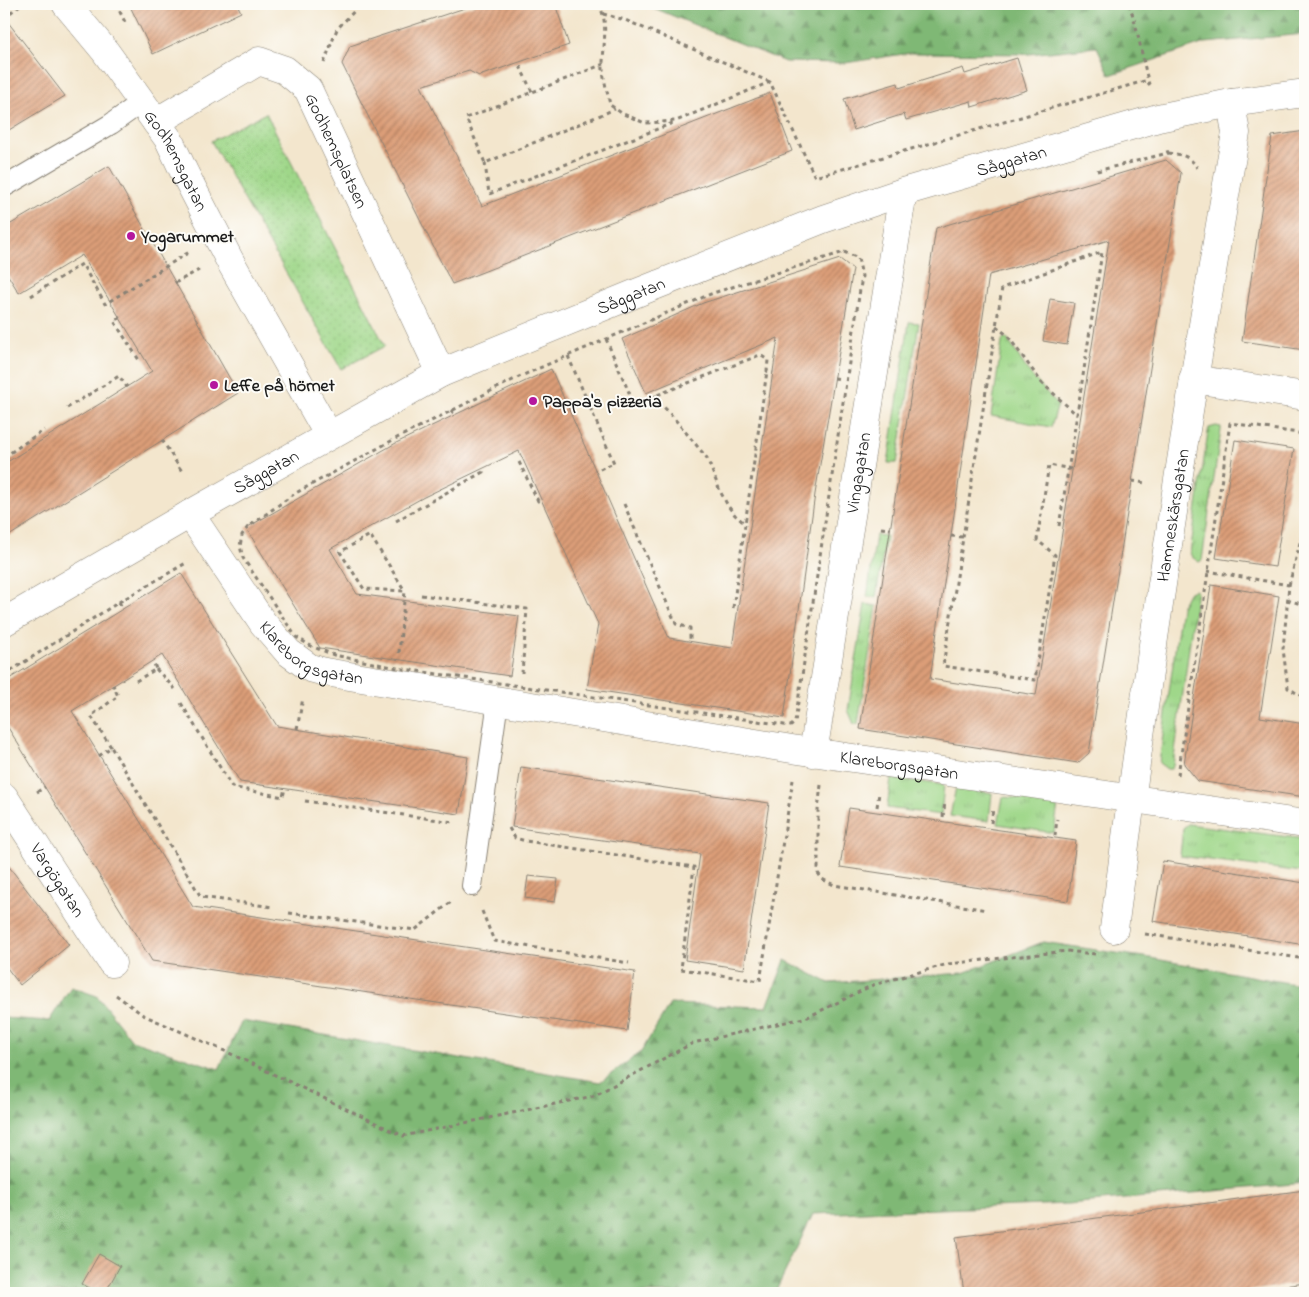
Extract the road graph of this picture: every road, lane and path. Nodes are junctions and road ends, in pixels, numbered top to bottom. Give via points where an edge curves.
1 (21, 4) edge
2 (66, 4) edge
3 (361, 4) edge
4 (598, 4) edge
5 (1129, 4) edge
6 (603, 14) junction
7 (4, 18) edge
8 (604, 64) junction
9 (1143, 64) dead end
10 (520, 66) dead end
11 (1148, 80) dead end
12 (770, 82) junction
13 (308, 89) junction
14 (532, 92) junction
15 (1305, 93) edge
16 (1231, 103) junction
17 (616, 109) junction
18 (149, 112) junction
19 (1158, 118) junction
20 (676, 121) junction
21 (1168, 153) junction
22 (485, 163) junction
23 (1198, 171) dead end
24 (1092, 172) dead end
25 (4, 187) edge
26 (903, 192) junction
27 (193, 250) dead end
28 (204, 267) dead end
29 (175, 282) dead end
30 (31, 296) dead end
31 (120, 318) dead end
32 (996, 326) junction
33 (608, 344) dead end
34 (568, 356) junction
35 (139, 360) dead end
36 (767, 371) junction
37 (441, 373) junction
38 (773, 373) dead end
39 (1193, 379) junction
40 (127, 387) dead end
41 (654, 395) junction
42 (1305, 396) edge
43 (68, 408) dead end
44 (451, 410) junction
45 (455, 415) dead end
46 (1077, 415) junction
47 (44, 430) dead end
48 (328, 434) junction
49 (1305, 434) edge
50 (162, 440) dead end
51 (4, 457) edge
52 (519, 462) dead end
53 (481, 469) dead end
54 (1070, 469) junction
55 (595, 471) dead end
56 (183, 473) dead end
57 (1132, 480) dead end
58 (1152, 484) dead end
59 (541, 499) dead end
60 (624, 504) dead end
61 (190, 514) junction
62 (396, 521) dead end
63 (745, 523) junction
64 (1305, 524) edge
65 (1060, 526) dead end
66 (242, 535) junction
67 (951, 536) dead end
68 (963, 537) junction
69 (212, 548) junction
70 (1207, 571) junction
71 (1289, 585) junction
72 (405, 591) junction
73 (734, 594) junction
74 (421, 595) dead end
75 (740, 595) dead end
76 (1287, 600) junction
77 (119, 602) junction
78 (1305, 605) edge
79 (732, 608) dead end
80 (123, 609) dead end
81 (4, 622) edge
82 (79, 627) junction
83 (82, 634) dead end
84 (690, 641) dead end
85 (398, 659) dead end
86 (153, 660) dead end
87 (156, 669) junction
88 (4, 675) edge
89 (136, 681) dead end
90 (113, 685) dead end
91 (520, 686) junction
92 (175, 689) dead end
93 (305, 692) dead end
94 (1305, 698) edge
95 (494, 699) junction
96 (181, 703) dead end
97 (297, 729) dead end
98 (110, 747) junction
99 (806, 752) junction
100 (99, 756) dead end
101 (1177, 781) dead end
102 (822, 783) dead end
103 (285, 788) dead end
104 (4, 797) edge
105 (1131, 798) junction
106 (305, 801) dead end
107 (508, 823) dead end
108 (1305, 824) edge
109 (481, 826) junction
110 (472, 886) junction
111 (273, 907) dead end
112 (987, 910) dead end
113 (289, 913) dead end
114 (1114, 929) junction
115 (1305, 959) edge
116 (112, 963) joint
117 (629, 963) dead end

1 - 7 path
2 - 18 street, Godhemsgatan
3 - 13 path via 337,29 321,72
4 - 6 path
5 - 9 path
6 - 8 path
6 - 12 path via 625,20
8 - 14 path
8 - 17 path via 610,105
10 - 14 path
11 - 12 path via 815,177
12 - 20 path
13 - 18 street, Godhemsplatsen via 285,70 259,62
13 - 37 street, Godhemsplatsen
14 - 22 path via 466,118
15 - 16 street, Såggatan
16 - 19 street, Såggatan
16 - 39 street, Hamneskärsgatan via 1236,134
17 - 20 path via 645,123
17 - 22 path
18 - 25 lane via 111,124
18 - 48 street, Godhemsgatan via 169,140 230,261
19 - 21 path
19 - 26 street, Såggatan
20 - 22 path via 489,194
21 - 23 path via 1194,160
21 - 24 path
26 - 37 street, Såggatan via 822,219
26 - 99 street, Vingagatan
27 - 30 path via 105,304 82,264
28 - 29 path
31 - 35 path via 114,321
32 - 46 path via 1007,335 1042,383
32 - 46 path via 1002,288 1102,252
32 - 68 path
33 - 41 path via 634,404
34 - 44 path
34 - 55 path via 614,463
34 - 91 path via 713,293 844,252 858,258 862,276 795,722 791,726
36 - 38 path
36 - 41 path via 768,360 760,355
36 - 63 path
37 - 48 street, Såggatan
39 - 42 street
39 - 105 street, Hamneskärsgatan
40 - 43 path via 119,376
41 - 63 path via 707,458 728,506
44 - 45 path
44 - 66 path via 294,494 248,527
46 - 54 path
47 - 51 path
48 - 61 street, Såggatan
49 - 70 path via 1230,423
50 - 56 path
52 - 59 path via 538,501
53 - 62 path via 483,472
54 - 65 path
54 - 68 path via 1049,465 1047,475 1037,540 1055,555 1035,680 943,666
57 - 58 path
60 - 84 path via 676,624 690,628
61 - 69 street, Klareborgsgatan
61 - 81 street, Såggatan
63 - 73 path
64 - 71 path
66 - 69 path
66 - 91 path via 243,558 296,637 311,646 334,655 397,668
67 - 68 path
69 - 77 path
69 - 95 street, Klareborgsgatan via 263,623 288,652 310,668
70 - 71 path
70 - 101 path
71 - 76 path
72 - 72 path via 364,589 340,552 370,535
72 - 85 path
73 - 75 path
73 - 79 path
74 - 91 path via 527,609
76 - 78 path
76 - 94 path via 1282,649 1288,688
77 - 80 path
77 - 82 path
82 - 83 path
82 - 88 path
86 - 87 path
87 - 89 path
87 - 92 path
90 - 98 path via 118,696 91,716
93 - 97 path
95 - 99 street, Klareborgsgatan
95 - 109 lane via 496,715
96 - 103 path via 232,788 283,797
98 - 100 path
98 - 111 path via 201,897
99 - 105 street, Klareborgsgatan
99 - 107 path via 760,981 681,969 694,867 526,841 514,838
102 - 112 path via 817,850 818,874 822,879 841,886
104 - 116 street, Vargögatan
105 - 108 street, Klareborgsgatan
105 - 114 street, Hamneskärsgatan
106 - 109 path
109 - 110 lane
110 - 113 path via 415,930
110 - 117 path via 494,941
114 - 115 path
114 - 116 path via 1096,954 1068,951 948,964 873,985 808,1016 693,1043 593,1096 403,1136 143,1015 114,993

